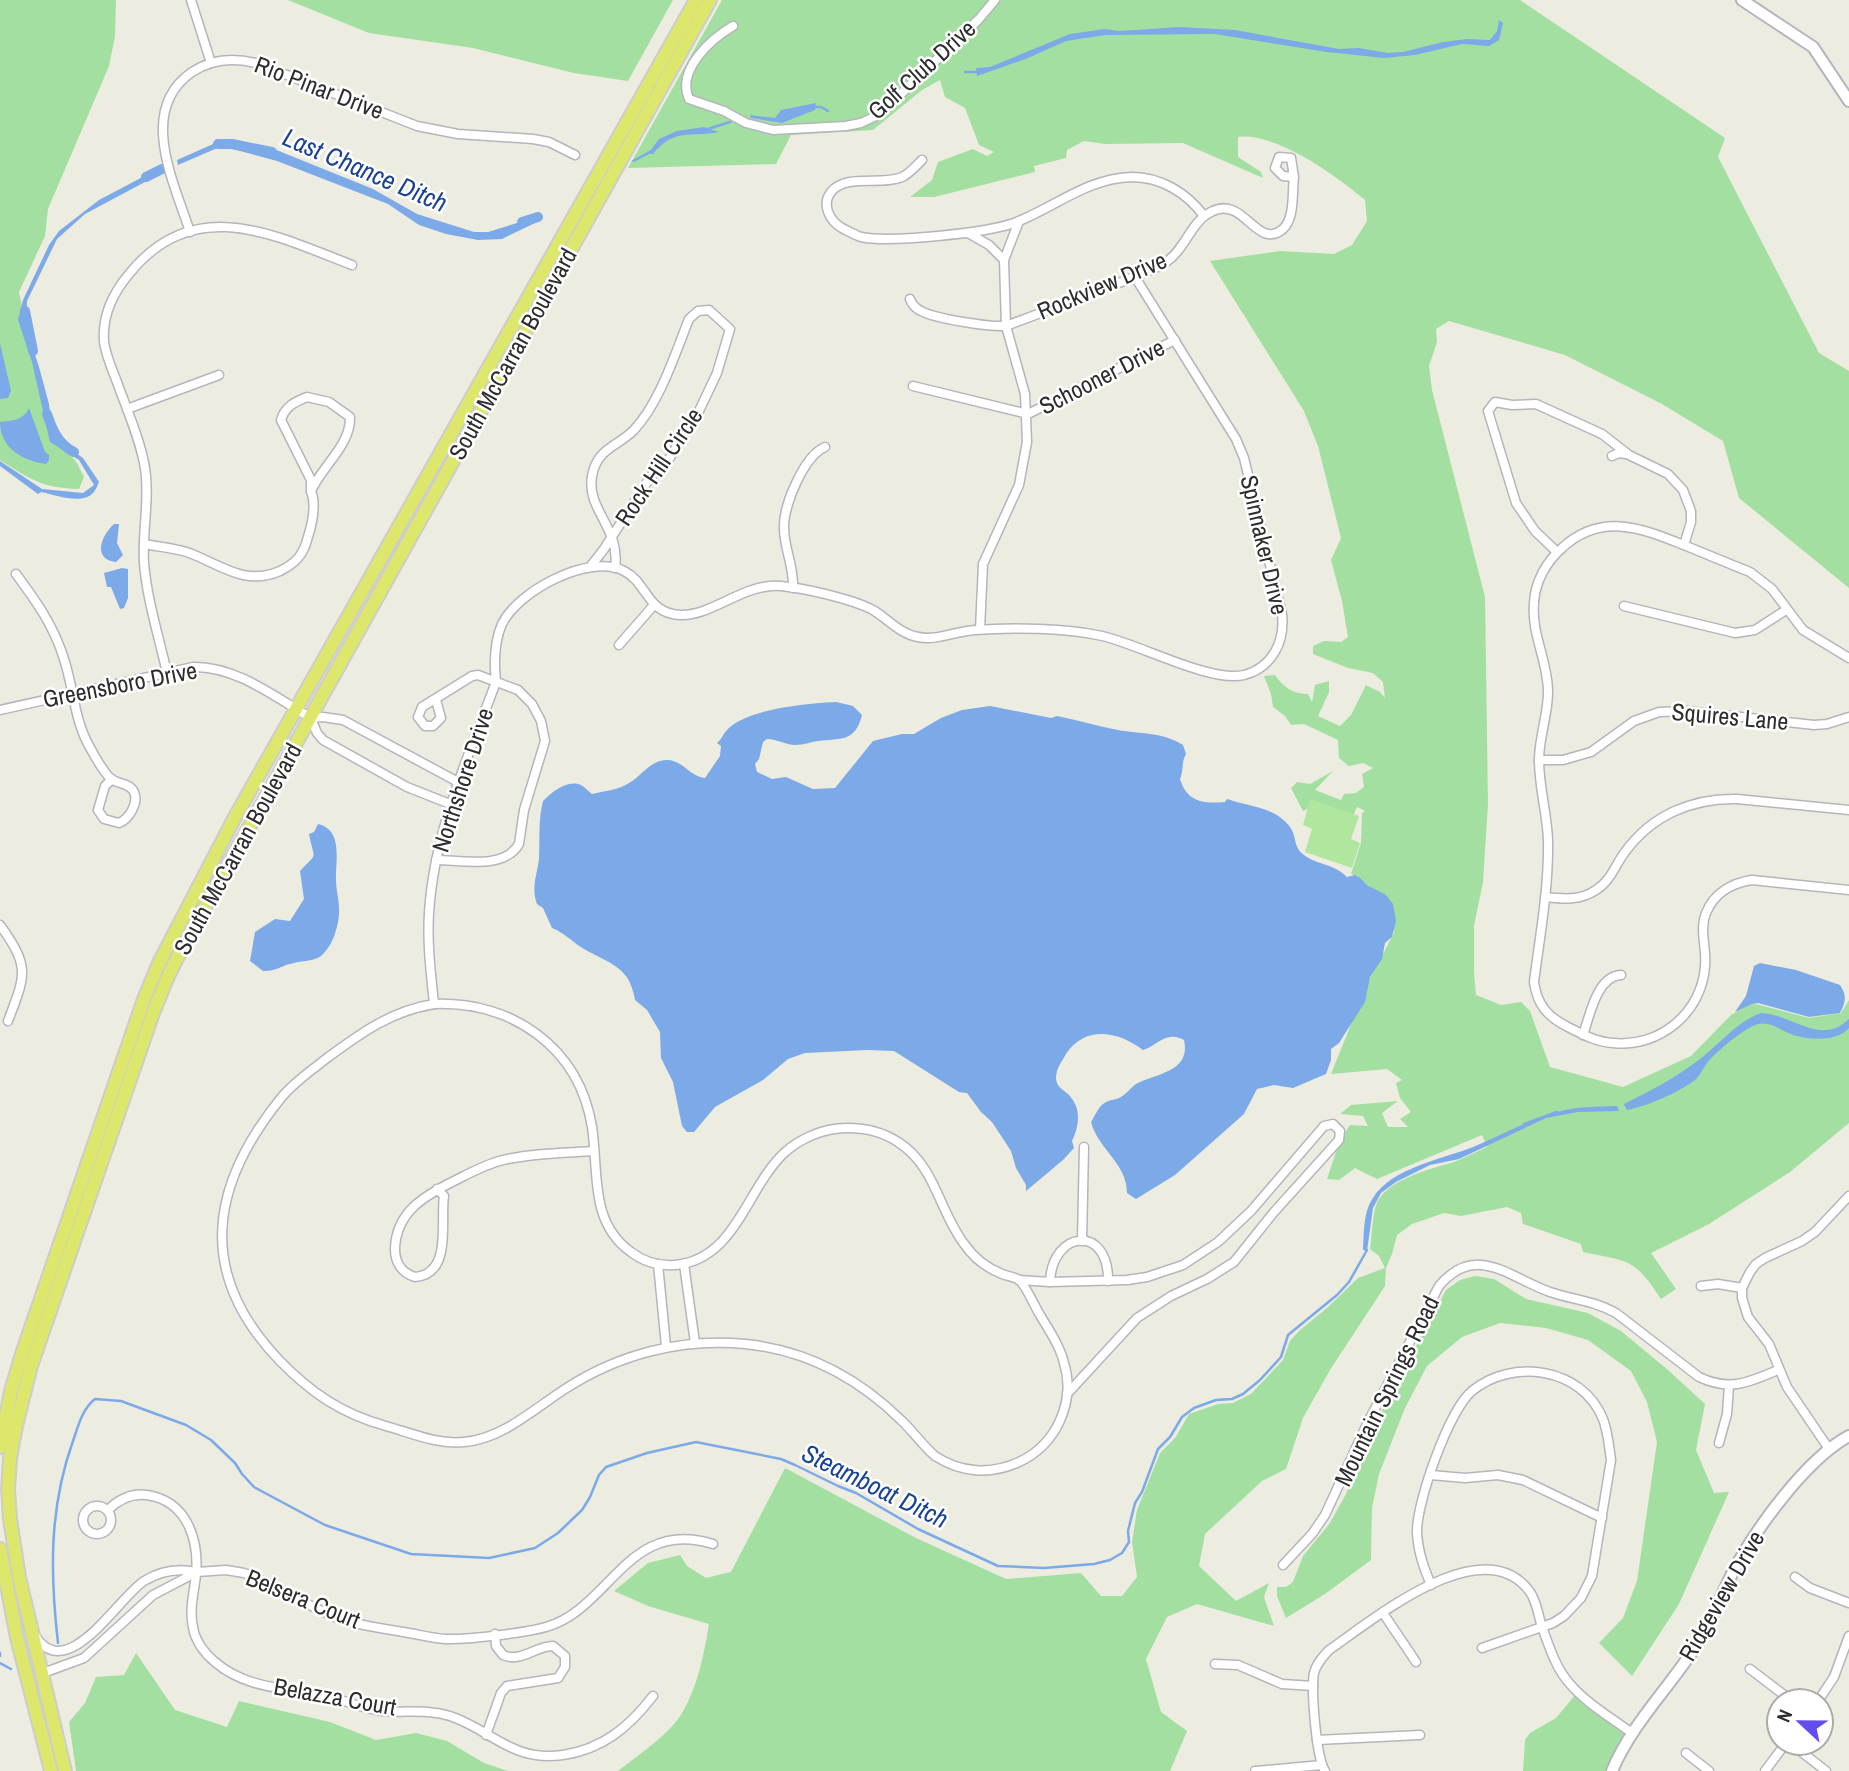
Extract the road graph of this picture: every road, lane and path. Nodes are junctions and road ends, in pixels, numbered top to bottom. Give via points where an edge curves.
1 (191, 0) edge
2 (696, 0) edge
3 (710, 0) edge
4 (995, 0) edge
5 (1742, 0) edge
6 (733, 26) dead end
7 (211, 62) junction
8 (1849, 101) edge
9 (575, 155) dead end
10 (922, 160) dead end
11 (1294, 177) dead end
12 (1204, 216) junction
13 (1018, 221) junction
14 (190, 232) junction
15 (965, 232) junction
16 (1004, 260) junction
17 (352, 265) dead end
18 (1135, 277) junction
19 (910, 299) dead end
20 (1006, 326) junction
21 (1175, 340) junction
22 (219, 375) dead end
23 (913, 386) dead end
24 (127, 409) junction
25 (1028, 414) junction
26 (825, 447) dead end
27 (1629, 455) junction
28 (1612, 456) dead end
29 (311, 491) junction
30 (611, 537) junction
31 (144, 544) junction
32 (1684, 545) junction
33 (1557, 552) junction
34 (590, 566) junction
35 (615, 568) junction
36 (16, 574) dead end
37 (793, 588) junction
38 (654, 605) junction
39 (1623, 606) dead end
40 (1786, 610) junction
41 (980, 629) junction
42 (619, 645) dead end
43 (1849, 658) edge
44 (167, 673) junction
45 (496, 682) junction
46 (72, 693) junction
47 (436, 700) dead end
48 (296, 709) junction
49 (0, 710) edge
50 (1849, 717) edge
51 (312, 718) junction
52 (1539, 760) junction
53 (112, 779) junction
54 (458, 782) junction
55 (450, 804) junction
56 (1849, 810) edge
57 (436, 860) junction
58 (1849, 890) edge
59 (1545, 897) junction
60 (0, 925) edge
61 (1621, 975) dead end
62 (434, 1004) junction
63 (8, 1021) dead end
64 (1583, 1035) junction
65 (1084, 1147) dead end
66 (594, 1151) junction
67 (438, 1189) junction
68 (1847, 1202) edge
69 (1082, 1241) junction
70 (658, 1264) junction
71 (684, 1264) junction
72 (1019, 1280) junction
73 (1108, 1281) junction
74 (1050, 1282) junction
75 (1701, 1286) dead end
76 (1742, 1288) junction
77 (695, 1343) junction
78 (666, 1346) junction
79 (1779, 1370) junction
80 (1729, 1385) junction
81 (1067, 1394) junction
82 (1849, 1436) edge
83 (1719, 1443) dead end
84 (0, 1447) edge
85 (1829, 1449) junction
86 (1431, 1475) junction
87 (107, 1510) dead end
88 (1601, 1518) junction
89 (713, 1544) dead end
90 (0, 1549) edge
91 (1283, 1565) dead end
92 (197, 1572) junction
93 (1795, 1577) dead end
94 (1431, 1585) junction
95 (1849, 1603) edge
96 (1383, 1613) junction
97 (1542, 1627) junction
98 (32, 1630) junction
99 (495, 1634) junction
100 (1849, 1636) edge
101 (17, 1639) junction
102 (1482, 1648) dead end
103 (1416, 1662) dead end
104 (1215, 1664) dead end
105 (1750, 1669) dead end
106 (43, 1673) junction
107 (1313, 1686) junction
108 (1774, 1687) edge
109 (1827, 1687) edge
110 (653, 1696) dead end
111 (1633, 1734) junction
112 (486, 1735) junction
113 (1420, 1735) dead end
114 (1317, 1740) junction
115 (1686, 1753) dead end
116 (1776, 1757) edge
117 (1807, 1757) edge
118 (1323, 1768) edge
119 (51, 1771) edge
120 (65, 1771) edge
121 (1255, 1771) edge
122 (1612, 1771) edge
123 (1709, 1771) edge
124 (1765, 1771) edge
125 (1826, 1771) edge

1 - 7 street
2 - 48 main road, South McCarran Boulevard
3 - 51 main road, South McCarran Boulevard
4 - 6 street, Golf Club Drive via 880,114 846,126 760,128 689,99 685,91 688,73 705,48
5 - 8 street via 1813,47
7 - 9 street, Rio Pinar Drive via 247,60 416,125 458,134 533,139
7 - 14 street, Rio Pinar Drive via 179,84 163,118 162,142
10 - 15 street via 904,177 838,186 827,202 830,215 836,224 862,237
11 - 12 street via 1290,216 1277,232 1262,233 1233,210 1217,209
12 - 13 street via 1173,188 1150,178 1133,177 1087,187
12 - 18 street, Rockview Drive via 1176,254
13 - 15 street
13 - 16 street
14 - 17 street via 224,226 257,230
14 - 24 street via 146,256 123,280 108,308 105,346
15 - 16 street
16 - 20 street
18 - 20 street, Rockview Drive
18 - 21 street, Spinnaker Drive
19 - 20 street via 930,315
20 - 25 street
21 - 25 street, Schooner Drive
21 - 41 street, Spinnaker Drive via 1244,458 1282,614 1282,637 1272,656 1245,674 1223,676 1100,636
22 - 24 street
23 - 25 street
24 - 31 street via 145,469
25 - 41 street via 1019,485 983,564
26 - 37 street via 809,459 785,516
27 - 28 street
27 - 32 street via 1668,474 1683,489 1691,511
27 - 33 street via 1602,434 1536,404 1495,402 1488,411 1516,503
29 - 29 street via 311,480 281,420 291,404 307,397 342,409 350,417 351,427
29 - 31 street via 312,523 306,543 298,559 275,573 248,577 191,553
30 - 30 street, Rock Hill Circle via 592,493 595,465 610,446 640,423 662,386 689,319 698,311 709,310 730,330 712,385 667,462 651,476
30 - 34 street, Rock Hill Circle
30 - 35 street, Rock Hill Circle
31 - 44 street via 147,583
32 - 33 street via 1647,530 1618,526 1591,530
32 - 40 street via 1756,576
33 - 52 street via 1541,577 1534,603 1548,695
34 - 35 street
34 - 45 street via 552,581 510,611 497,641
35 - 38 street via 632,576
36 - 46 street via 50,624
37 - 38 street, Spinnaker Drive via 753,589 693,614 672,614
37 - 41 street, Spinnaker Drive via 863,605 919,638
38 - 42 street
39 - 40 street via 1735,633 1755,630
40 - 43 street via 1813,638
44 - 46 street, Greensboro Drive
44 - 48 street, Greensboro Drive via 193,667 220,669
45 - 47 street via 472,676
45 - 54 street, Northshore Drive
45 - 57 street via 527,697 544,731 544,751 524,810 519,844 508,856 488,861
46 - 49 street, Greensboro Drive
46 - 53 street via 82,733
48 - 51 street, Greensboro Drive
48 - 84 main road, South McCarran Boulevard via 149,987 22,1354
50 - 52 street, Squires Lane via 1814,725 1659,712 1634,721 1591,752 1563,760
51 - 54 street, Greensboro Drive via 343,720
51 - 55 street, Greensboro Drive via 323,740 407,787
51 - 98 main road, South McCarran Boulevard via 169,974 31,1366 16,1426 8,1489 14,1549
52 - 59 street via 1548,837
53 - 53 street via 132,788 136,799 129,817 119,823 104,819 98,810
54 - 55 street, Northshore Drive
55 - 57 street, Northshore Drive
56 - 59 street via 1737,799 1686,805 1645,830 1596,891 1577,898
57 - 62 street, Northshore Drive via 428,941
58 - 64 street via 1760,880 1730,886 1706,913 1703,982 1685,1015 1664,1032 1637,1042 1611,1043
59 - 64 street via 1536,994 1549,1017
60 - 63 street via 17,949 23,968
61 - 64 street via 1603,984
62 - 66 street via 490,1010 522,1023 551,1046 582,1093
62 - 78 street via 377,1023 300,1079 249,1144 228,1190 222,1230 230,1287 259,1339 298,1380 331,1405 366,1420 447,1442 490,1437 588,1375
65 - 69 street
66 - 67 street via 501,1161
66 - 70 street via 598,1198 607,1225 634,1255
67 - 67 street via 415,1203 397,1234 398,1264 415,1277 432,1269 443,1246 444,1196
68 - 76 street via 1802,1241 1756,1264
69 - 73 street via 1103,1252
69 - 74 street via 1061,1249 1052,1264
70 - 71 street
70 - 78 street
71 - 72 street via 708,1254 729,1235 772,1166 793,1146 817,1133 858,1128 887,1136 913,1153 930,1176 966,1247 989,1268
71 - 77 street
72 - 74 street
72 - 81 street via 1060,1350
73 - 74 street
73 - 81 street via 1147,1277 1201,1255 1251,1212 1324,1126 1338,1127 1339,1140 1234,1262 1137,1318
75 - 76 street
76 - 79 street via 1744,1308 1769,1345
77 - 78 street
77 - 81 street via 760,1346 819,1363 866,1388 934,1456 978,1471 1009,1466 1037,1451 1060,1421
79 - 80 street
79 - 85 street
80 - 83 street
80 - 91 street, Mountain Springs Road via 1699,1377 1601,1305 1554,1293 1495,1266 1463,1268 1439,1286 1325,1515
82 - 85 street, Ridgeview Drive
85 - 111 street, Ridgeview Drive via 1799,1477 1750,1545 1698,1642
86 - 88 street via 1510,1476
86 - 88 street via 1457,1410 1470,1392 1505,1373 1550,1373 1590,1398 1603,1418 1611,1461
86 - 94 street via 1417,1532
87 - 92 street, Belazza Court via 131,1495 166,1501 189,1524
88 - 97 street via 1588,1587 1564,1616
89 - 99 street, Belsera Court via 687,1538 660,1544 626,1563 564,1620 545,1628
90 - 101 main road
92 - 98 street, Belsera Court via 180,1569 145,1581 94,1631 63,1652 40,1643
92 - 99 street, Belsera Court via 244,1573 352,1623 446,1639
92 - 106 street, Belsera Court via 153,1595 84,1658
92 - 112 street, Belazza Court via 192,1614 195,1635 227,1672 254,1683 382,1711 434,1712
93 - 95 street
94 - 96 street
94 - 97 street via 1467,1571 1502,1572 1529,1591
96 - 103 street
96 - 107 street via 1329,1650 1317,1665
97 - 102 street
97 - 111 street via 1570,1685
98 - 106 main road, South McCarran Boulevard
99 - 112 street via 503,1656 516,1658 553,1646 565,1656 565,1667 558,1678 504,1689
100 - 109 street
101 - 106 main road
101 - 119 main road
104 - 107 street via 1238,1665 1282,1684
105 - 108 street
106 - 120 main road, South McCarran Boulevard
107 - 114 street
110 - 112 street, Belazza Court via 628,1726 583,1751 533,1754
111 - 122 street, Ridgeview Drive
113 - 114 street
114 - 118 street
115 - 123 street
116 - 124 street
117 - 125 street
118 - 121 street

